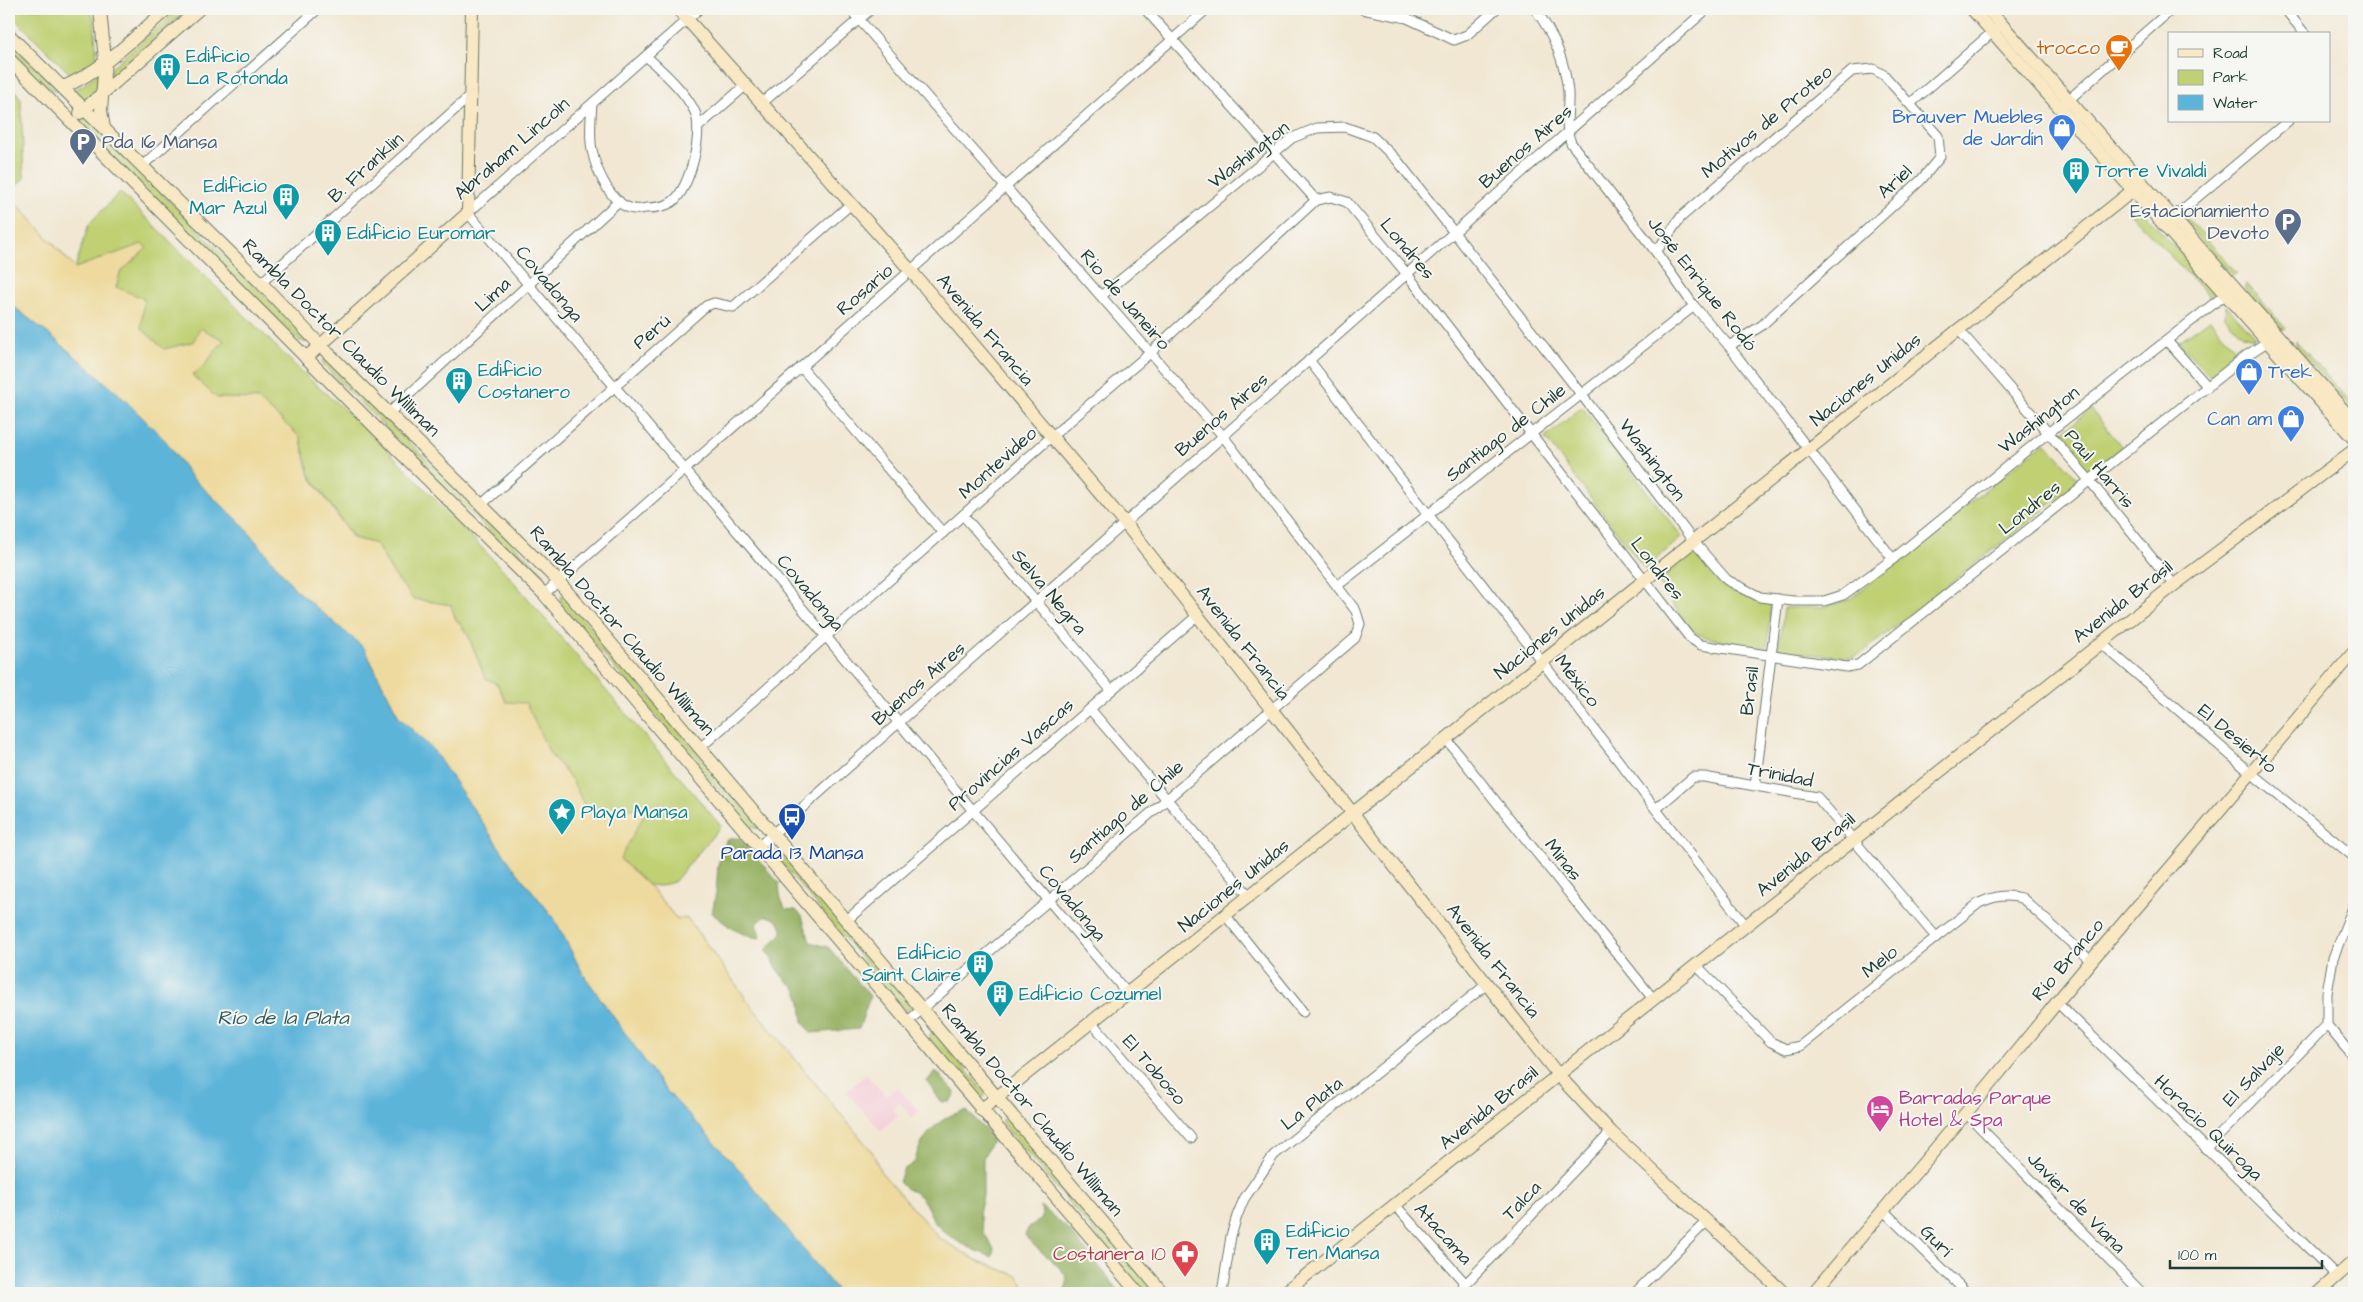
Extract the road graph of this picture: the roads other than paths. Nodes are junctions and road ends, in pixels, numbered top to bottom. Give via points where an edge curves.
1 (100, 9) edge
2 (167, 9) edge
3 (199, 9) edge
4 (318, 9) edge
5 (472, 9) edge
6 (678, 9) edge
7 (699, 9) edge
8 (850, 9) edge
9 (871, 9) edge
10 (1145, 9) edge
11 (1207, 9) edge
12 (1362, 9) edge
13 (1496, 9) edge
14 (1535, 9) edge
15 (1707, 9) edge
16 (1972, 9) edge
17 (1988, 9) edge
18 (2172, 9) edge
19 (2285, 9) edge
20 (688, 19) junction
21 (859, 19) junction
22 (1997, 28) junction
23 (2303, 32) edge
24 (9, 35) edge
25 (1172, 40) junction
26 (646, 56) junction
27 (9, 59) edge
28 (105, 61) junction
29 (746, 86) junction
30 (63, 87) junction
31 (102, 94) junction
32 (470, 96) junction
33 (762, 103) junction
34 (592, 104) junction
35 (1911, 104) junction
36 (2064, 104) junction
37 (86, 110) junction
38 (69, 118) junction
39 (2287, 122) edge
40 (698, 127) junction
41 (104, 128) junction
42 (1567, 132) junction
43 (1274, 154) junction
44 (142, 166) junction
45 (1006, 187) junction
46 (2137, 187) junction
47 (1316, 200) junction
48 (619, 202) junction
49 (851, 204) junction
50 (468, 213) junction
51 (2169, 222) junction
52 (1454, 232) junction
53 (1656, 252) junction
54 (911, 271) junction
55 (1407, 274) junction
56 (261, 283) junction
57 (528, 284) junction
58 (2230, 292) junction
59 (1101, 296) junction
60 (1694, 306) junction
61 (1959, 330) junction
62 (2167, 341) junction
63 (2267, 342) junction
64 (320, 345) junction
65 (1729, 346) junction
66 (1150, 353) junction
67 (306, 358) junction
68 (1309, 360) junction
69 (801, 367) junction
70 (615, 386) junction
71 (2208, 387) junction
72 (1581, 394) junction
73 (388, 413) junction
74 (2354, 422) edge
75 (2048, 433) junction
76 (1531, 434) junction
77 (1223, 436) junction
78 (1052, 437) junction
79 (2354, 439) edge
80 (1810, 449) junction
81 (2354, 450) edge
82 (685, 469) junction
83 (2090, 481) junction
84 (482, 504) junction
85 (1428, 515) junction
86 (963, 516) junction
87 (1125, 523) junction
88 (943, 533) junction
89 (1694, 542) junction
90 (1893, 559) junction
91 (1645, 581) junction
92 (558, 582) junction
93 (2174, 585) junction
94 (1337, 586) junction
95 (544, 594) junction
96 (1778, 599) junction
97 (1036, 602) junction
98 (1197, 616) junction
99 (1360, 624) joint
100 (826, 637) junction
101 (2101, 643) junction
102 (2354, 652) edge
103 (1771, 657) junction
104 (1543, 663) junction
105 (1111, 690) junction
106 (1090, 709) junction
107 (1271, 710) junction
108 (899, 723) junction
109 (1447, 740) junction
110 (700, 748) junction
111 (2251, 773) junction
112 (1755, 786) junction
113 (1167, 799) junction
114 (1656, 809) junction
115 (972, 810) junction
116 (1354, 814) junction
117 (773, 834) junction
118 (1854, 841) junction
119 (759, 846) junction
120 (2354, 858) edge
121 (1250, 897) junction
122 (1048, 900) junction
123 (2354, 905) edge
124 (1226, 916) junction
125 (846, 920) junction
126 (1746, 926) junction
127 (1936, 937) junction
128 (2091, 961) junction
129 (1697, 966) junction
130 (1487, 984) junction
131 (1128, 994) junction
132 (1654, 1000) junction
133 (2057, 1002) junction
134 (922, 1009) junction
135 (1303, 1012) dead end
136 (907, 1022) junction
137 (1092, 1023) junction
138 (2326, 1025) junction
139 (2354, 1058) edge
140 (1559, 1076) junction
141 (997, 1097) junction
142 (981, 1110) junction
143 (1966, 1113) junction
144 (1611, 1132) junction
145 (1191, 1138) dead end
146 (2206, 1148) junction
147 (1396, 1206) junction
148 (1884, 1211) junction
149 (1707, 1221) junction
150 (2354, 1261) edge
151 (2337, 1276) junction
152 (1466, 1283) junction
153 (1138, 1293) edge
154 (1163, 1293) edge
155 (1222, 1293) edge
156 (1284, 1293) edge
157 (1457, 1293) edge
158 (1635, 1293) edge
159 (1784, 1293) edge
160 (1813, 1293) edge
161 (1966, 1293) edge
162 (2142, 1293) edge
163 (2318, 1293) edge

1 - 28 street
2 - 28 street
3 - 31 street
4 - 44 street
5 - 32 street
6 - 20 street, Avenida Francia
7 - 20 street, Abraham Lincoln
8 - 21 street, Rio de Janeiro
9 - 21 street
10 - 25 street
11 - 25 street, Rosario
12 - 13 street via 1407,18 1454,40 1467,35
14 - 42 street via 1554,40 1565,73
15 - 42 street, Buenos Aires
16 - 22 street
17 - 22 street
18 - 36 street
19 - 23 street
20 - 26 street, Abraham Lincoln
20 - 29 street, Avenida Francia
21 - 33 street
21 - 45 street, Rio de Janeiro
22 - 35 street
22 - 36 street
24 - 30 street, Rambla Doctor Claudio Williman
25 - 43 street
25 - 45 street, Rosario
26 - 34 street, Abraham Lincoln
26 - 40 street via 673,82 695,111
27 - 38 street, Rambla Doctor Claudio Williman
28 - 30 street via 76,82
28 - 31 street
29 - 33 street, Avenida Francia
29 - 40 street
30 - 37 street, Rambla Doctor Claudio Williman
31 - 37 street
31 - 41 street
32 - 50 street
32 - 56 street, B. Franklin
33 - 49 street, Avenida Francia
34 - 48 street via 592,149 604,181
34 - 50 street, Abraham Lincoln
35 - 53 street, Motivos de Proteo via 1884,75 1872,69 1852,71 1680,216
35 - 65 street, Ariel via 1938,136 1940,157 1935,164 1761,326
36 - 46 street
37 - 38 street
37 - 41 street, Rambla Doctor Claudio Williman
38 - 67 street, Rambla Doctor Claudio Williman
39 - 51 street
40 - 48 street via 700,133 692,164 680,193 672,202 659,207 634,209
41 - 44 street, Rambla Doctor Claudio Williman
42 - 52 street, Buenos Aires
42 - 53 street, José Enrique Rodó via 1571,142
43 - 47 street
43 - 52 street, Washington via 1292,138 1317,128 1345,127 1373,137 1397,160
43 - 59 street, Washington
44 - 56 street, Rambla Doctor Claudio Williman
45 - 54 street, Rosario
45 - 59 street, Rio de Janeiro
46 - 51 street
46 - 61 street, Naciones Unidas
47 - 55 street, Londres via 1331,197 1347,202
47 - 66 street, Montevideo
48 - 57 street, Lima
49 - 54 street, Avenida Francia
49 - 70 street, Perú via 733,307 714,303 706,306
50 - 57 street, Covadonga
50 - 64 street, Abraham Lincoln
51 - 58 street
52 - 55 street, Buenos Aires
52 - 72 street, Washington
53 - 60 street, José Enrique Rodó
54 - 69 street, Rosario
54 - 78 street, Avenida Francia
55 - 68 street, Buenos Aires
55 - 76 street, Londres
56 - 64 street, Rambla Doctor Claudio Williman
57 - 70 street, Covadonga
57 - 73 street, Lima
58 - 62 street, Washington
58 - 63 street
58 - 74 street
59 - 66 street, Rio de Janeiro
60 - 65 street, José Enrique Rodó
60 - 72 street, Santiago de Chile
61 - 75 street, Paul Harris
61 - 80 street, Naciones Unidas
62 - 71 street
62 - 75 street, Washington
63 - 71 street, Londres
63 - 79 street
64 - 67 street, Abraham Lincoln
64 - 73 street, Rambla Doctor Claudio Williman
65 - 80 street, José Enrique Rodó
66 - 77 street, Rio de Janeiro
66 - 78 street, Montevideo
67 - 95 street, Rambla Doctor Claudio Williman
68 - 77 street, Buenos Aires
68 - 85 street, México
69 - 82 street, Rosario
69 - 88 street
70 - 82 street, Covadonga
70 - 84 street, Perú
71 - 83 street, Londres
72 - 76 street, Santiago de Chile
72 - 89 street, Washington
73 - 84 street, Rambla Doctor Claudio Williman
75 - 83 street, Paul Harris
75 - 90 street, Washington
76 - 85 street, Santiago de Chile
76 - 91 street, Londres
77 - 87 street, Buenos Aires
77 - 94 street, Rio de Janeiro
78 - 86 street, Montevideo
78 - 87 street, Avenida Francia
80 - 89 street, Naciones Unidas
80 - 90 street, José Enrique Rodó
81 - 93 street, Avenida Brasil
82 - 92 street, Rosario
82 - 100 street, Covadonga
83 - 93 street, Paul Harris
83 - 103 street, Londres via 1858,665 1847,667
84 - 92 street, Rambla Doctor Claudio Williman
85 - 94 street, Santiago de Chile
85 - 104 street, México
86 - 88 street, Montevideo
86 - 97 street, Selva Negra
87 - 97 street, Buenos Aires
87 - 98 street, Avenida Francia
88 - 100 street, Montevideo
89 - 91 street, Naciones Unidas
89 - 96 street, Washington via 1727,580 1760,597
90 - 96 street, Washington via 1843,595 1824,601
91 - 103 street, Londres via 1690,638 1701,645
91 - 104 street, Naciones Unidas
92 - 95 street, Rosario
92 - 110 street, Rambla Doctor Claudio Williman
93 - 101 street, Avenida Brasil
94 - 99 street, Rio de Janeiro via 1356,611
95 - 119 street, Rambla Doctor Claudio Williman
96 - 103 street, Brasil
97 - 105 street, Selva Negra
97 - 108 street, Buenos Aires
98 - 105 street, Provincias Vascas
98 - 107 street, Avenida Francia
99 - 107 street, Santiago de Chile via 1355,638
100 - 108 street, Covadonga
100 - 110 street, Montevideo
101 - 111 street, El Desierto
101 - 118 street, Avenida Brasil
102 - 111 street, Río Branco
103 - 112 street, Brasil
104 - 109 street, Naciones Unidas
104 - 114 street, México
105 - 106 street, Provincias Vascas
106 - 113 street
106 - 115 street, Provincias Vascas
107 - 113 street, Santiago de Chile
107 - 116 street, Avenida Francia
108 - 115 street, Covadonga
108 - 117 street, Buenos Aires
109 - 116 street, Naciones Unidas
109 - 132 street, Minas
110 - 117 street, Rambla Doctor Claudio Williman
111 - 120 street, El Desierto
111 - 128 street, Río Branco
112 - 114 street, Trinidad via 1693,778
112 - 118 street, Trinidad via 1817,798
113 - 121 street
113 - 122 street, Santiago de Chile
114 - 126 street, México
115 - 122 street, Covadonga
115 - 125 street, Provincias Vascas
116 - 121 street, Naciones Unidas
116 - 130 street, Avenida Francia
117 - 119 street, Buenos Aires
117 - 125 street, Rambla Doctor Claudio Williman
118 - 126 street, Avenida Brasil
118 - 127 street, Trinidad
119 - 136 street, Rambla Doctor Claudio Williman
121 - 124 street, Naciones Unidas
122 - 131 street, Covadonga
122 - 134 street, Santiago de Chile
123 - 138 street via 2334,958 2327,993
124 - 131 street, Naciones Unidas
124 - 135 street
125 - 134 street, Rambla Doctor Claudio Williman
126 - 129 street, Avenida Brasil
127 - 128 street, Melo via 1979,903 2007,894 2022,898
127 - 129 street, Melo via 1800,1046 1786,1049 1771,1042
128 - 133 street, Río Branco
129 - 132 street, Avenida Brasil
130 - 140 street, Avenida Francia
130 - 155 street, La Plata via 1274,1155 1244,1199 1237,1216
131 - 137 street, Naciones Unidas
132 - 140 street, Avenida Brasil
133 - 143 street, Río Branco
133 - 146 street, Horacio Quiroga
134 - 136 street, Santiago de Chile
134 - 141 street, Rambla Doctor Claudio Williman
136 - 142 street, Rambla Doctor Claudio Williman
137 - 141 street, Naciones Unidas
137 - 145 street, El Toboso
138 - 139 street
138 - 146 street, El Salvaje
140 - 144 street, Avenida Francia
140 - 147 street, Avenida Brasil
141 - 142 street, Naciones Unidas
141 - 154 street, Rambla Doctor Claudio Williman
142 - 153 street, Rambla Doctor Claudio Williman
143 - 148 street, Río Branco
143 - 162 street, Javier de Viana
144 - 149 street, Avenida Francia
144 - 152 street, Talca
146 - 151 street, Horacio Quiroga
147 - 152 street, Atacama
147 - 156 street, Avenida Brasil
148 - 160 street, Río Branco
148 - 161 street, Gurí
149 - 158 street
149 - 159 street, Avenida Francia
150 - 151 street
151 - 163 street
152 - 157 street, Talca

